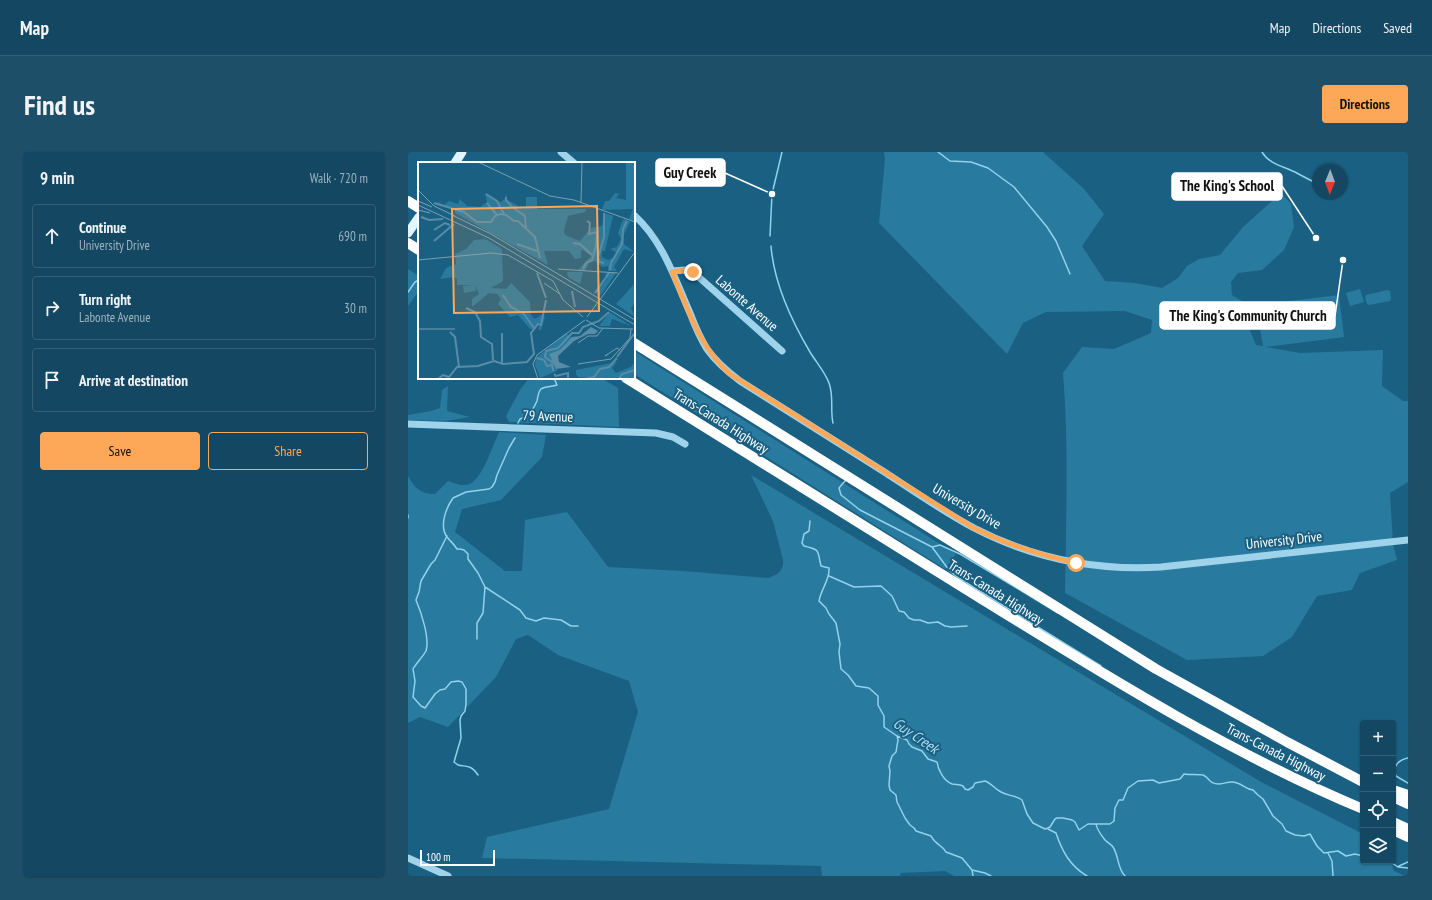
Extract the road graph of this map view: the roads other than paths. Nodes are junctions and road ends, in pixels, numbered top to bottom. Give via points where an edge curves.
1 (462, 152) edge
2 (561, 152) edge
3 (456, 162) edge
4 (573, 162) edge
5 (408, 201) edge
6 (418, 207) edge
7 (635, 216) edge
8 (418, 218) edge
9 (408, 233) edge
10 (408, 243) edge
11 (418, 249) edge
12 (672, 272) junction
13 (635, 343) edge
14 (782, 351) dead end
15 (628, 379) edge
16 (408, 424) edge
17 (685, 444) dead end
18 (1408, 540) edge
19 (1360, 780) edge
20 (1396, 791) edge
21 (1408, 796) edge
22 (1396, 798) edge
23 (1348, 803) junction
24 (1408, 804) edge
25 (1360, 808) edge
26 (1360, 813) edge
27 (1396, 823) edge
28 (1408, 829) edge
29 (1396, 831) edge
30 (1408, 837) edge
31 (408, 858) edge
32 (448, 876) edge

1 - 3 main road
2 - 4 street
5 - 6 highway
7 - 12 street, University Drive via 656,241
8 - 9 main road
10 - 11 highway
12 - 14 street, Labonte Avenue via 693,272
12 - 18 street, University Drive via 703,343 730,374 961,521 1026,550 1082,564 1145,568
13 - 19 highway, Trans-Canada Highway via 1156,669 1280,739
15 - 23 highway, Trans-Canada Highway via 1135,693 1253,757
16 - 17 street, 79 Avenue via 656,433 673,437
20 - 21 highway
22 - 24 highway
23 - 25 highway, Trans-Canada Highway
23 - 26 highway
27 - 28 highway
29 - 30 highway
31 - 32 street

